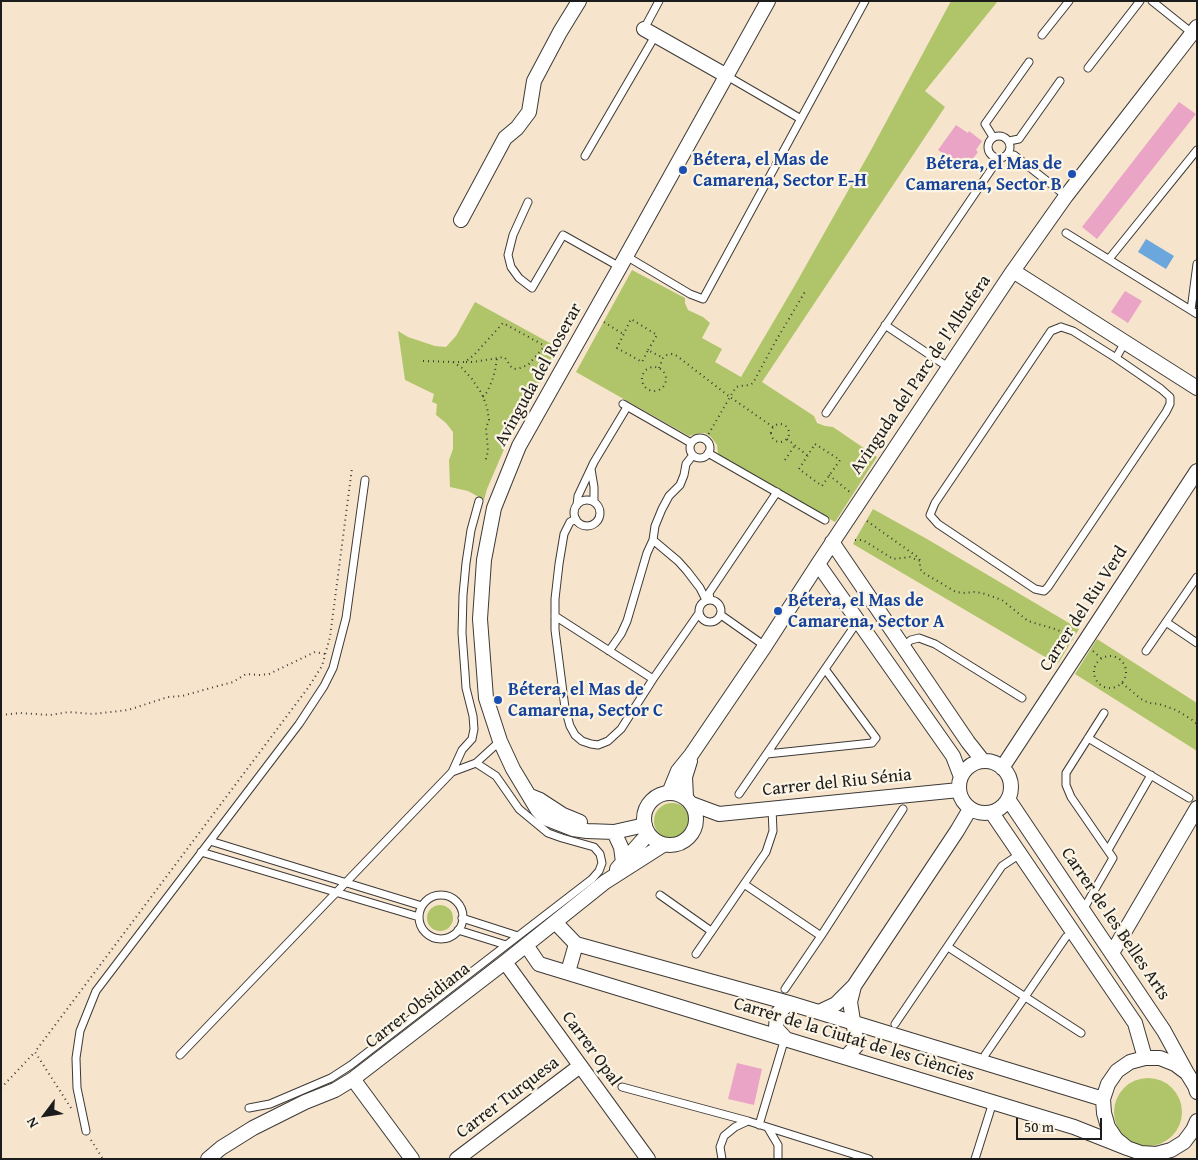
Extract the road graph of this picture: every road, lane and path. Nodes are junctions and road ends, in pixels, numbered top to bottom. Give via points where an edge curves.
1 (579, 1) edge
2 (659, 1) edge
3 (768, 1) edge
4 (865, 1) edge
5 (1069, 1) edge
6 (1140, 1) edge
7 (1152, 1) edge
8 (1194, 30) edge
9 (649, 33) junction
10 (1042, 35) dead end
11 (1029, 62) dead end
12 (1088, 68) dead end
13 (727, 76) junction
14 (1060, 81) dead end
15 (801, 119) junction
16 (993, 137) junction
17 (1009, 141) junction
18 (1197, 150) edge
19 (1007, 155) junction
20 (584, 156) dead end
21 (999, 158) junction
22 (1066, 196) junction
23 (528, 202) dead end
24 (461, 220) dead end
25 (1066, 233) dead end
26 (1109, 259) junction
27 (623, 262) junction
28 (1197, 264) edge
29 (1013, 270) junction
30 (806, 290) dead end
31 (1194, 312) edge
32 (604, 322) dead end
33 (885, 325) junction
34 (624, 334) junction
35 (1125, 342) junction
36 (546, 346) junction
37 (648, 350) junction
38 (556, 352) dead end
39 (497, 358) junction
40 (663, 358) junction
41 (1116, 358) junction
42 (422, 361) dead end
43 (453, 362) junction
44 (465, 362) junction
45 (659, 368) junction
46 (948, 368) junction
47 (1197, 388) edge
48 (483, 397) junction
49 (730, 397) junction
50 (826, 413) dead end
51 (773, 427) junction
52 (708, 435) dead end
53 (787, 439) junction
54 (691, 442) junction
55 (795, 445) junction
56 (708, 453) junction
57 (693, 455) junction
58 (808, 456) junction
59 (785, 460) dead end
60 (485, 463) dead end
61 (352, 468) dead end
62 (591, 468) junction
63 (1197, 471) edge
64 (830, 476) junction
65 (364, 480) dead end
66 (777, 492) junction
67 (853, 495) dead end
68 (479, 501) dead end
69 (594, 502) junction
70 (577, 504) junction
71 (576, 519) junction
72 (825, 520) dead end
73 (867, 521) dead end
74 (653, 540) junction
75 (855, 540) dead end
76 (832, 542) junction
77 (920, 561) junction
78 (818, 564) junction
79 (1197, 577) edge
80 (708, 600) junction
81 (699, 613) junction
82 (721, 615) junction
83 (555, 616) junction
84 (858, 621) junction
85 (1166, 622) junction
86 (1073, 640) dead end
87 (1197, 643) edge
88 (765, 646) junction
89 (903, 646) junction
90 (1091, 649) dead end
91 (609, 651) junction
92 (1146, 651) dead end
93 (325, 654) junction
94 (1100, 658) junction
95 (825, 669) junction
96 (653, 679) junction
97 (1122, 683) junction
98 (1022, 698) dead end
99 (1104, 713) dead end
100 (1, 715) edge
101 (1197, 724) edge
102 (1088, 738) junction
103 (500, 741) junction
104 (767, 754) junction
105 (692, 755) junction
106 (983, 761) junction
107 (476, 763) junction
108 (1002, 768) junction
109 (452, 772) junction
110 (1151, 775) junction
111 (960, 783) junction
112 (669, 793) junction
113 (739, 794) dead end
114 (530, 796) junction
115 (1008, 799) junction
116 (689, 801) junction
117 (1193, 803) edge
118 (772, 808) junction
119 (970, 809) junction
120 (903, 810) dead end
121 (992, 813) junction
122 (719, 814) junction
123 (646, 824) junction
124 (614, 832) junction
125 (694, 832) junction
126 (210, 841) junction
127 (663, 845) junction
128 (1108, 850) junction
129 (201, 852) junction
130 (1020, 854) junction
131 (623, 862) junction
132 (605, 882) junction
133 (346, 883) junction
134 (744, 884) junction
135 (336, 893) junction
136 (660, 895) dead end
137 (422, 906) junction
138 (1083, 910) junction
139 (419, 917) junction
140 (462, 918) junction
141 (555, 922) junction
142 (458, 930) junction
143 (711, 931) junction
144 (821, 936) junction
145 (1066, 937) dead end
146 (522, 941) junction
147 (576, 944) junction
148 (506, 945) junction
149 (948, 947) junction
150 (696, 954) dead end
151 (1112, 954) junction
152 (505, 962) junction
153 (568, 972) junction
154 (854, 986) junction
155 (785, 989) dead end
156 (1025, 997) junction
157 (789, 1003) junction
158 (819, 1012) junction
159 (854, 1023) junction
160 (895, 1024) dead end
161 (1081, 1033) dead end
162 (784, 1038) junction
163 (35, 1052) junction
164 (180, 1055) dead end
165 (985, 1055) dead end
166 (846, 1057) junction
167 (1145, 1058) junction
168 (580, 1066) junction
169 (1187, 1073) junction
170 (353, 1079) junction
171 (622, 1087) dead end
172 (1, 1088) edge
173 (1197, 1092) edge
174 (1103, 1099) junction
175 (993, 1102) junction
176 (70, 1108) dead end
177 (249, 1108) dead end
178 (1197, 1120) edge
179 (748, 1122) junction
180 (759, 1125) junction
181 (768, 1128) junction
182 (86, 1132) joint
183 (1127, 1148) junction
184 (103, 1159) edge
185 (208, 1159) edge
186 (412, 1159) edge
187 (457, 1159) edge
188 (648, 1159) edge
189 (722, 1159) edge
190 (778, 1159) edge
191 (869, 1159) edge
192 (975, 1159) edge

1 - 24 street via 534,81 530,112 505,138
2 - 9 lane
3 - 13 street, Avinguda del Roserar
4 - 15 lane
5 - 10 lane
6 - 12 lane
7 - 8 lane
8 - 22 street, Avinguda del Parc de l'Albufera
9 - 13 street
9 - 20 lane
11 - 16 lane via 985,124
13 - 15 lane
13 - 27 street, Avinguda del Roserar
14 - 17 lane via 1019,139
15 - 27 lane via 703,299
16 - 17 lane via 1001,135
16 - 21 lane via 988,149 992,156
17 - 19 lane
18 - 26 lane
19 - 21 lane
19 - 22 lane via 1014,156
21 - 33 lane
22 - 29 street, Avinguda del Parc de l'Albufera
23 - 27 lane via 508,255 519,278 532,288 563,235
25 - 26 lane
26 - 31 lane
27 - 103 street, Avinguda del Roserar via 519,446 494,508 484,560 480,619 486,698
28 - 31 lane
29 - 35 street
29 - 46 street, Avinguda del Parc de l'Albufera
30 - 49 path via 752,383 736,387
32 - 34 path
33 - 46 lane
33 - 50 lane
34 - 37 path via 616,348 642,362
34 - 37 path via 631,319 657,335
35 - 41 lane
35 - 47 street
36 - 38 path
36 - 39 path via 528,365 520,368 514,369 504,357
36 - 44 path via 503,323
37 - 40 path
39 - 44 path
39 - 48 path via 492,381
40 - 45 path
40 - 49 path via 672,354 677,356
41 - 41 lane via 1073,331 1061,327 1051,332 930,515 938,524 1035,589 1044,591 1048,588 1170,404 1170,397 1161,389
42 - 43 path
43 - 44 path
43 - 48 path via 472,379
45 - 45 path via 665,374 665,386 651,392 644,387 642,375 651,367
46 - 76 street, Avinguda del Parc de l'Albufera
48 - 60 path via 489,420
49 - 51 path
49 - 52 path
51 - 53 path via 775,440
51 - 53 path via 787,426
53 - 55 path
54 - 56 lane via 698,438 705,440 709,445
54 - 57 lane
54 - 62 lane via 625,406
55 - 58 path
55 - 59 path
56 - 57 lane via 701,458
56 - 66 lane
57 - 74 lane via 686,464 680,485 662,509
58 - 64 path via 799,469 822,486
58 - 64 path via 815,444 840,460
61 - 93 path via 330,637
62 - 69 lane
62 - 70 lane
63 - 108 street, Carrer del Riu Verd
64 - 67 path
65 - 126 lane via 346,618 333,668 299,724
66 - 72 lane
66 - 80 lane via 709,593
68 - 109 lane via 470,530 462,633 466,688 474,729 472,739 462,750
69 - 70 lane via 587,500
69 - 71 lane via 600,510 596,523 584,526
70 - 71 lane
71 - 83 lane via 570,522 564,534
73 - 77 path
74 - 80 lane via 687,570
74 - 91 lane via 627,621
75 - 77 path via 863,540 893,559 910,557
76 - 78 street, Avinguda del Parc de l'Albufera
76 - 89 street
77 - 86 path via 922,572 956,592 982,593 1002,600 1028,621 1058,630
78 - 84 street
78 - 88 street, Avinguda del Parc de l'Albufera
79 - 85 lane
80 - 81 lane via 700,604
80 - 82 lane via 720,605
81 - 82 lane via 703,620 711,622
81 - 96 lane
82 - 88 lane
83 - 91 lane
83 - 96 lane via 554,630 565,708 570,726 582,741 598,745 608,741 620,729
84 - 95 lane
84 - 111 street via 953,756
85 - 87 lane
85 - 92 lane
88 - 105 street, Avinguda del Parc de l'Albufera
89 - 98 lane via 920,638 935,644
89 - 106 street
90 - 94 path
91 - 96 lane
93 - 100 path via 314,652 270,674 246,674 233,682 128,710 93,714
93 - 163 path via 322,666 308,688
94 - 97 path via 1116,656 1124,663 1126,673
94 - 97 path via 1093,672 1097,682 1107,688
95 - 104 lane
95 - 104 lane via 876,738 872,743
97 - 101 path via 1141,699 1176,710
99 - 102 lane
102 - 110 lane
102 - 128 lane via 1066,773 1066,785
103 - 107 lane
103 - 114 street, Avinguda del Roserar
104 - 113 lane
105 - 112 street, Avinguda del Parc de l'Albufera via 678,770
105 - 116 street, Avinguda del Parc de l'Albufera via 685,777
106 - 108 street
106 - 111 street via 970,766
107 - 109 lane
107 - 146 lane via 496,776 519,809 548,833 594,847 600,854 602,863 592,879
108 - 115 street via 1010,782
109 - 133 lane
110 - 117 lane
110 - 128 lane
111 - 118 street, Carrer del Riu Sénia
111 - 119 street via 961,797
112 - 116 street
112 - 123 street via 652,800 647,807
114 - 123 street via 580,822 611,826 632,819
114 - 124 street, Avinguda del Roserar via 545,818 573,829
115 - 121 street
115 - 138 street, Carrer de les Belles Arts
116 - 122 street, Carrer del Riu Sénia
116 - 125 street via 696,812
117 - 151 street
118 - 122 street, Carrer del Riu Sénia
118 - 134 lane via 773,831 766,852
119 - 121 street
119 - 154 street
120 - 144 lane
121 - 130 street
122 - 125 street, Carrer del Riu Sénia
123 - 124 street, Avinguda del Roserar
123 - 127 street via 654,841
123 - 131 street
124 - 131 street
125 - 127 street via 681,844
126 - 129 lane
126 - 133 lane
127 - 132 street
128 - 138 lane via 1113,858
129 - 135 lane
129 - 182 lane via 96,991 80,1031 76,1058 77,1088
130 - 149 lane via 1002,866
130 - 167 street via 1135,1023
131 - 132 street
132 - 141 street
133 - 135 lane
133 - 137 lane
134 - 143 lane
134 - 144 lane
135 - 139 lane
135 - 164 lane
136 - 143 lane
137 - 139 lane
137 - 140 lane via 433,897 447,896 458,904
138 - 151 street, Carrer de les Belles Arts
139 - 142 lane via 423,930 434,938 448,938
140 - 142 lane
140 - 146 lane
141 - 146 street
141 - 147 street
142 - 148 lane
143 - 150 lane
144 - 155 lane
145 - 156 lane
146 - 148 lane
146 - 152 street
146 - 153 street, Carrer de la Ciutat de les Ciències via 539,964
147 - 153 street
147 - 157 street, Carrer de la Ciutat de les Ciències
148 - 177 lane via 331,1078 270,1104
149 - 156 lane
149 - 160 lane
151 - 169 street, Carrer de les Belles Arts via 1164,1031
152 - 168 street, Carrer Opal
152 - 170 street, Carrer Obsidiana
153 - 162 street, Carrer de la Ciutat de les Ciències
154 - 158 street via 836,1004
154 - 159 street via 850,1002
156 - 161 lane
156 - 165 lane
157 - 158 street, Carrer de la Ciutat de les Ciències
157 - 162 street via 777,1014 776,1028
158 - 159 street, Carrer de la Ciutat de les Ciències
159 - 166 street via 857,1045
159 - 174 street, Carrer de la Ciutat de les Ciències
162 - 166 street, Carrer de la Ciutat de les Ciències
162 - 180 lane
163 - 172 path
163 - 176 path
166 - 175 street, Carrer de la Ciutat de les Ciències
167 - 169 street via 1160,1058
167 - 174 street via 1130,1062 1117,1071
168 - 187 street, Carrer Turquesa
168 - 188 street, Carrer Opal
169 - 173 street, Carrer de les Belles Arts
170 - 185 street, Carrer Obsidiana via 253,1128
170 - 186 street
171 - 179 lane
174 - 183 street via 1108,1127
175 - 183 street, Carrer de la Ciutat de les Ciències
175 - 192 lane
178 - 183 street, Carrer de la Ciutat de les Ciències via 1184,1142 1171,1150 1156,1154
179 - 180 lane
179 - 189 lane via 724,1136 720,1147
180 - 181 lane
181 - 190 lane via 778,1145
181 - 191 lane
182 - 184 path

